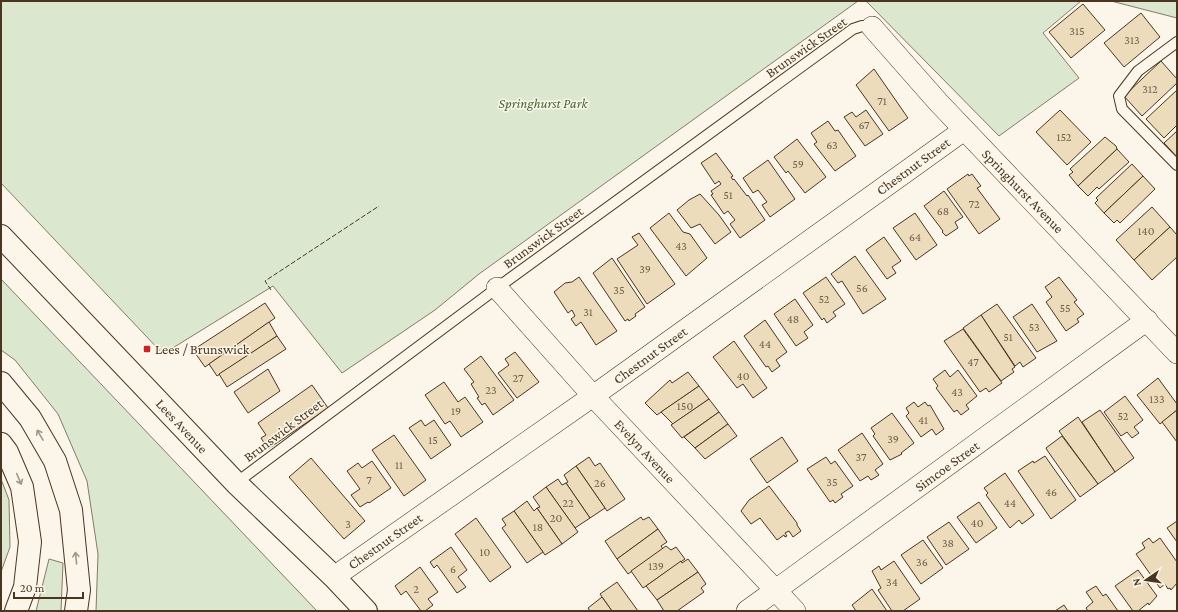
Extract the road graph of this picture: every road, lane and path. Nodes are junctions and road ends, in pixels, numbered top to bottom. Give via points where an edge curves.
1 (872, 27) joint
2 (1177, 42) edge
3 (964, 130) junction
4 (1177, 165) edge
5 (1, 236) edge
6 (497, 288) junction
7 (1147, 320) junction
8 (1177, 353) edge
9 (1, 383) edge
10 (593, 396) junction
11 (1, 444) edge
12 (236, 483) junction
13 (334, 577) junction
14 (776, 591) junction
15 (16, 611) edge
16 (76, 611) edge
17 (366, 611) edge
18 (747, 611) edge
19 (795, 611) edge

1 - 3 street, Springhurst Avenue
1 - 6 lane, Brunswick Street via 862,26 853,29
2 - 4 lane via 1138,71 1119,96 1122,109
3 - 7 street, Springhurst Avenue
3 - 10 street, Chestnut Street
5 - 12 main road, Lees Avenue
6 - 10 street, Evelyn Avenue
6 - 12 lane, Brunswick Street
7 - 8 street, Springhurst Avenue
7 - 14 street, Simcoe Street
16 -> 9 main road via 80,590 72,510 55,461 30,418
10 - 13 street, Chestnut Street
10 - 14 street, Evelyn Avenue
11 -> 15 main road via 22,487 30,542 25,587
12 - 13 main road, Lees Avenue
13 - 17 main road, Lees Avenue
14 - 18 street, Simcoe Street
14 - 19 street, Evelyn Avenue

